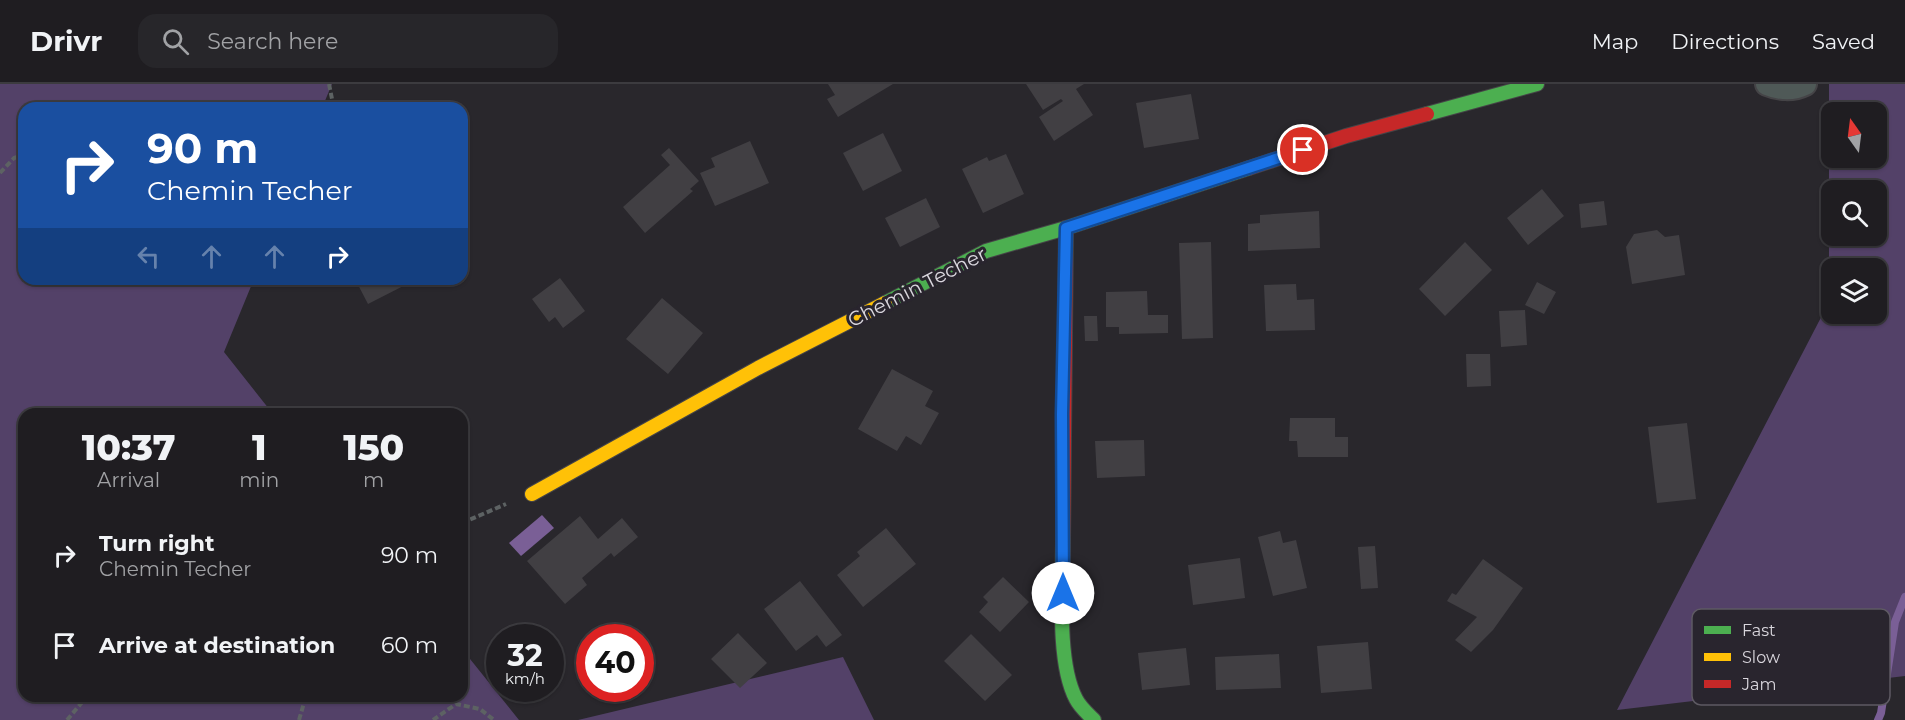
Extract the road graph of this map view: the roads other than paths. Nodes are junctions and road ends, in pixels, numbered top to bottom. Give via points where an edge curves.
1 (1537, 84) edge
2 (1767, 84) edge
3 (1805, 84) edge
4 (1066, 228) junction
5 (532, 494) road end
6 (1094, 720) edge

1 - 4 street, Chemin Techer via 1346,136
2 - 3 street via 1776,88
4 - 5 street, Chemin Techer via 986,251 758,368
4 - 6 street via 1063,634 1072,690

